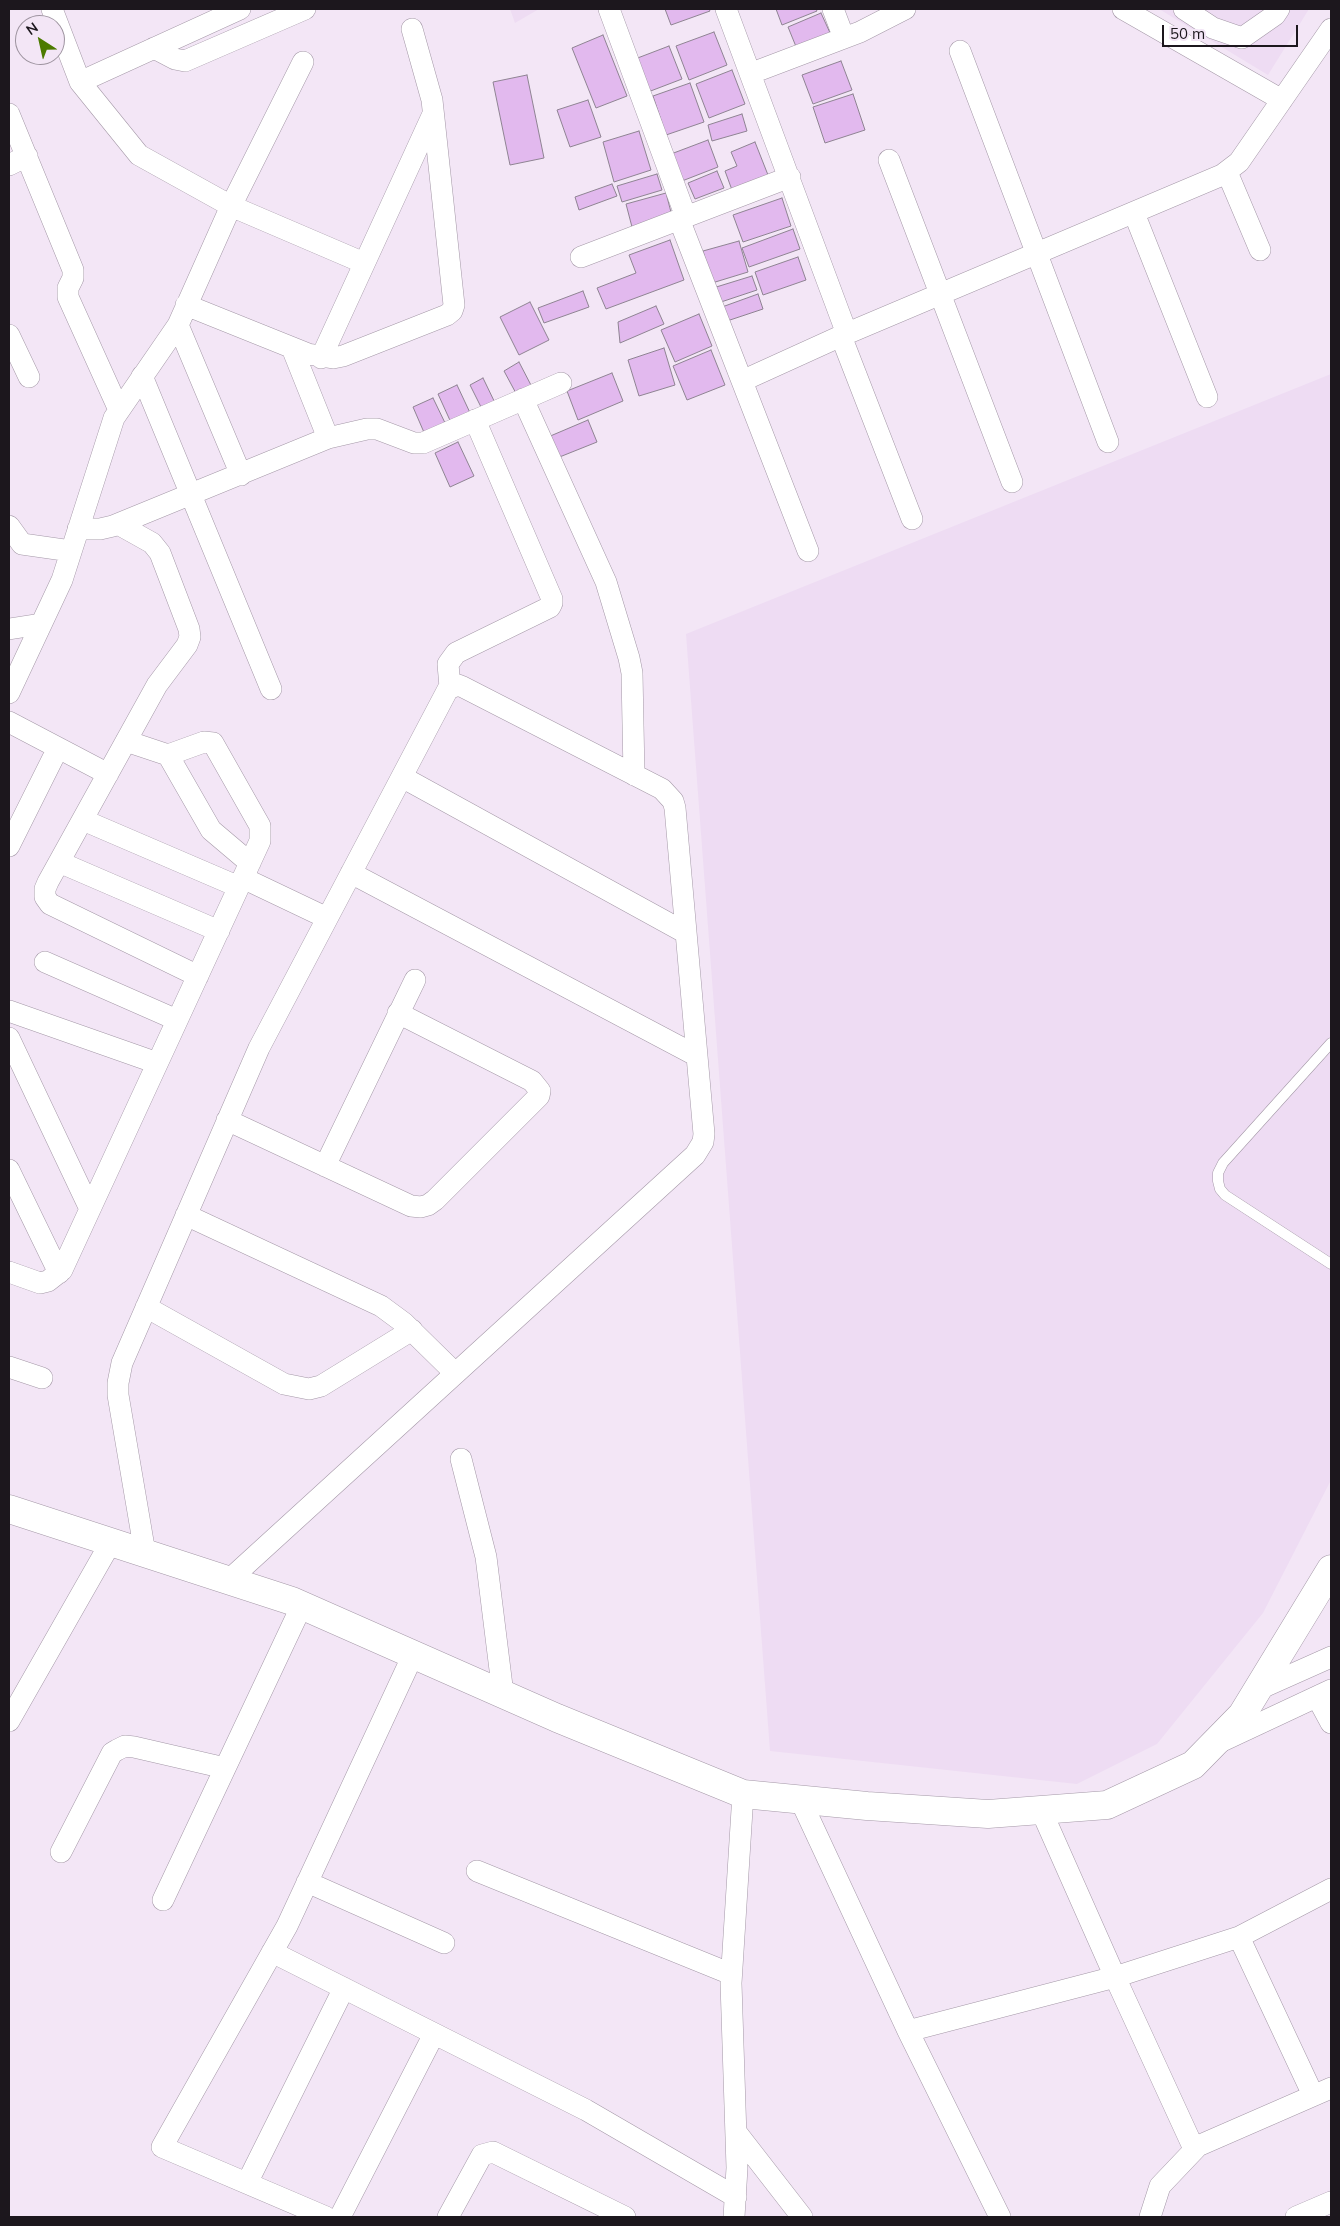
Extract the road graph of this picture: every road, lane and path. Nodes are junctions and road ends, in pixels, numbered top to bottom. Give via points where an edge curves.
1 (52, 9) edge
2 (240, 9) edge
3 (305, 9) edge
4 (609, 9) edge
5 (726, 9) edge
6 (833, 9) edge
7 (905, 9) edge
8 (1123, 9) edge
9 (1184, 9) edge
10 (1279, 9) edge
11 (412, 29) dead end
12 (1331, 29) edge
13 (844, 38) junction
14 (154, 48) junction
15 (960, 51) dead end
16 (303, 62) dead end
17 (752, 73) junction
18 (80, 82) junction
19 (1282, 100) junction
20 (9, 114) edge
21 (433, 114) junction
22 (888, 160) dead end
23 (18, 161) edge
24 (1228, 172) junction
25 (790, 177) junction
26 (231, 206) junction
27 (1134, 213) junction
28 (683, 218) junction
29 (1260, 250) dead end
30 (1037, 254) junction
31 (580, 257) dead end
32 (364, 263) junction
33 (941, 294) junction
34 (186, 305) junction
35 (178, 325) junction
36 (9, 335) edge
37 (844, 335) junction
38 (292, 348) junction
39 (320, 358) junction
40 (142, 376) junction
41 (29, 377) dead end
42 (742, 382) junction
43 (561, 383) dead end
44 (1207, 397) dead end
45 (523, 399) junction
46 (119, 410) junction
47 (475, 420) junction
48 (328, 438) junction
49 (1108, 442) dead end
50 (241, 475) junction
51 (1012, 482) dead end
52 (190, 493) junction
53 (912, 519) dead end
54 (118, 524) junction
55 (9, 526) edge
56 (78, 529) junction
57 (71, 551) junction
58 (808, 552) dead end
59 (41, 624) junction
60 (9, 629) edge
61 (450, 687) junction
62 (271, 689) dead end
63 (9, 693) edge
64 (9, 722) edge
65 (126, 741) junction
66 (58, 748) junction
67 (168, 755) junction
68 (108, 774) junction
69 (634, 775) junction
70 (402, 777) junction
71 (83, 820) junction
72 (9, 846) edge
73 (59, 862) junction
74 (351, 873) junction
75 (244, 876) junction
76 (327, 918) junction
77 (219, 931) junction
78 (686, 933) junction
79 (44, 962) dead end
80 (198, 976) junction
81 (415, 980) dead end
82 (9, 1011) edge
83 (398, 1013) junction
84 (177, 1020) junction
85 (9, 1038) edge
86 (1331, 1043) edge
87 (697, 1056) junction
88 (157, 1063) junction
89 (227, 1120) junction
90 (325, 1166) junction
91 (9, 1170) edge
92 (90, 1209) junction
93 (186, 1215) junction
94 (1331, 1264) edge
95 (9, 1272) edge
96 (59, 1273) junction
97 (146, 1308) junction
98 (412, 1330) junction
99 (9, 1367) edge
100 (455, 1373) junction
101 (42, 1378) dead end
102 (461, 1459) dead end
103 (9, 1509) edge
104 (111, 1542) junction
105 (145, 1554) junction
106 (1331, 1569) edge
107 (229, 1580) junction
108 (302, 1605) junction
109 (413, 1655) junction
110 (1331, 1657) edge
111 (1257, 1690) junction
112 (503, 1694) junction
113 (1324, 1694) edge
114 (10, 1715) edge
115 (1331, 1723) edge
116 (1212, 1746) junction
117 (225, 1768) junction
118 (744, 1794) junction
119 (800, 1799) junction
120 (1041, 1810) junction
121 (61, 1852) dead end
122 (477, 1871) dead end
123 (307, 1882) junction
124 (1331, 1889) edge
125 (163, 1900) dead end
126 (1239, 1937) junction
127 (444, 1943) dead end
128 (272, 1952) junction
129 (731, 1974) junction
130 (1115, 1977) junction
131 (344, 1988) junction
132 (908, 2030) junction
133 (434, 2034) junction
134 (1322, 2092) edge
135 (736, 2132) junction
136 (1194, 2149) junction
137 (247, 2183) junction
138 (735, 2207) edge
139 (1326, 2208) edge
140 (326, 2217) edge
141 (340, 2217) edge
142 (448, 2217) edge
143 (625, 2217) edge
144 (802, 2217) edge
145 (1000, 2217) edge
146 (1150, 2217) edge
147 (1296, 2217) edge

1 - 18 street
2 - 14 street
3 - 14 street via 185,60 175,59
4 - 28 street
5 - 17 street
6 - 13 street
7 - 13 street
8 - 19 street
9 - 10 street via 1213,28 1242,38
11 - 21 street via 430,88
12 - 19 street
13 - 17 street
14 - 18 street
15 - 30 street
16 - 26 street
17 - 25 street
18 - 26 street via 139,155
19 - 24 street via 1239,162
20 - 23 street
21 - 32 street
21 - 39 street via 454,305 452,311 342,356
22 - 33 street
23 - 46 street via 73,270 68,297
24 - 27 street
24 - 29 street
25 - 28 street
25 - 37 street
26 - 32 street
26 - 34 street
27 - 30 street
27 - 44 street
28 - 31 street
28 - 42 street
30 - 33 street
30 - 49 street
32 - 39 street
33 - 37 street
33 - 51 street
34 - 35 street
34 - 38 street
35 - 40 street
35 - 50 street
36 - 41 street
37 - 42 street
37 - 53 street
38 - 39 street
38 - 48 street
40 - 46 street
40 - 52 street
42 - 58 street
43 - 45 street
45 - 47 street
45 - 69 street via 606,582 629,658
46 - 56 street
47 - 48 street via 423,443 367,429
47 - 61 street via 552,603 550,607 456,653 448,664
48 - 50 street
50 - 52 street
52 - 54 street
52 - 62 street
54 - 56 street via 100,529
54 - 65 street via 152,543 160,552 190,637 157,685
55 - 57 street via 22,544
56 - 57 street
57 - 59 street via 62,580
59 - 60 street
59 - 63 street
61 - 69 street via 463,687
61 - 70 street
64 - 66 street
65 - 67 street
65 - 68 street
66 - 68 street
66 - 72 street
67 - 75 street via 211,830
67 - 75 street via 208,742 216,746 260,826 260,841
68 - 71 street
69 - 78 street via 662,789 675,808
70 - 74 street
70 - 78 street
71 - 73 street
71 - 75 street
73 - 77 street
73 - 80 street via 45,889 45,897 50,904
74 - 76 street
74 - 87 street
75 - 76 street
75 - 77 street
76 - 89 street via 258,1048
77 - 80 street
78 - 87 street
79 - 84 street
80 - 84 street
81 - 83 street
82 - 88 street
83 - 90 street
83 - 90 street via 532,1080 540,1090 538,1096 428,1205 411,1206
84 - 88 street
85 - 92 street
86 - 94 lane via 1223,1163 1218,1173 1220,1189 1225,1195
87 - 100 street via 704,1134 700,1149
88 - 92 street
89 - 90 street
89 - 93 street
91 - 96 street
92 - 96 street
93 - 97 street
93 - 98 street via 382,1306
95 - 96 street via 40,1283
97 - 98 street via 284,1384 309,1389 321,1386
97 - 105 street via 122,1364 118,1383
98 - 100 street
99 - 101 street
100 - 107 street
102 - 112 street via 486,1557
103 - 104 street
104 - 105 street
104 - 114 street
105 - 107 street
106 - 111 street
107 - 108 street
108 - 109 street
108 - 117 street
109 - 112 street
109 - 123 street
110 - 111 street
111 - 116 street via 1242,1715
112 - 118 street
113 - 115 street
113 - 116 street
116 - 120 street via 1193,1765 1107,1805
117 - 121 street via 134,1747 125,1746 117,1750 112,1753
117 - 125 street
118 - 119 street
118 - 129 street
119 - 120 street via 988,1814
119 - 132 street
120 - 130 street
122 - 129 street
123 - 127 street
123 - 128 street
124 - 126 street
126 - 130 street
126 - 134 street
128 - 131 street
128 - 137 street via 162,2147
129 - 135 street
130 - 132 street
130 - 136 street
131 - 133 street
131 - 137 street
132 - 145 street
133 - 138 street via 586,2110
133 - 141 street
134 - 136 street
135 - 138 street
135 - 144 street
136 - 146 street via 1160,2186
137 - 140 street
139 - 147 street
142 - 143 street via 482,2155 493,2152

